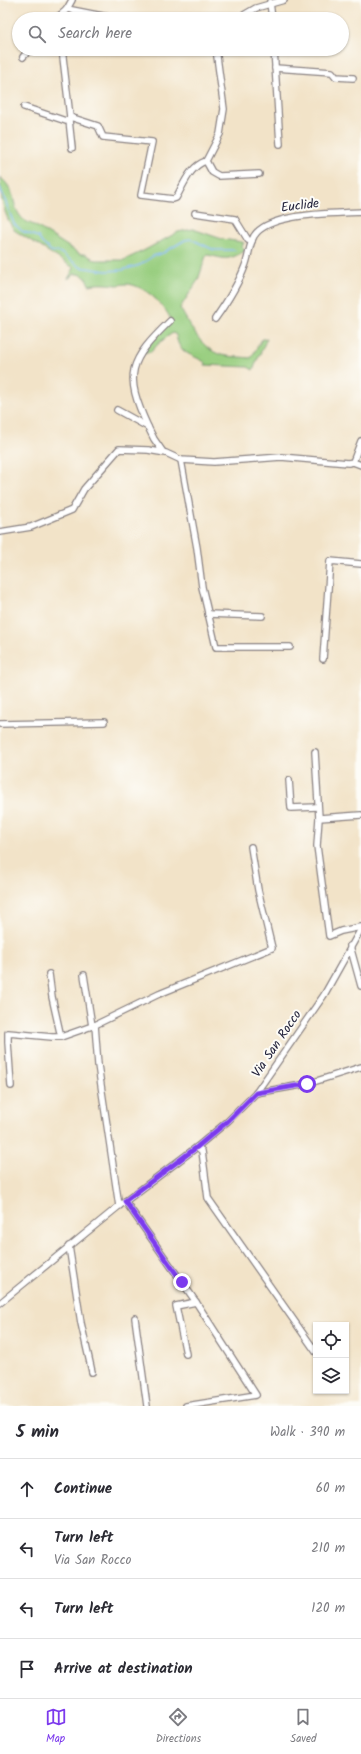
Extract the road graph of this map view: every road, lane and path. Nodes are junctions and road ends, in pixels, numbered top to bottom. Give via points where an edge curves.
1 (72, 0) edge
2 (284, 0) edge
3 (270, 2) junction
4 (65, 12) edge
5 (249, 12) edge
6 (271, 12) edge
7 (63, 56) edge
8 (217, 56) edge
9 (274, 56) edge
10 (275, 68) junction
11 (353, 78) dead end
12 (24, 108) dead end
13 (70, 118) junction
14 (280, 144) dead end
15 (72, 148) dead end
16 (206, 161) junction
17 (259, 174) dead end
18 (361, 212) edge
19 (195, 213) dead end
20 (252, 241) junction
21 (215, 319) dead end
22 (170, 321) dead end
23 (117, 410) dead end
24 (148, 427) junction
25 (361, 441) edge
26 (163, 452) junction
27 (181, 460) junction
28 (353, 462) junction
29 (361, 465) edge
30 (0, 532) edge
31 (361, 564) edge
32 (208, 614) junction
33 (262, 616) dead end
34 (290, 647) dead end
35 (323, 659) dead end
36 (104, 722) dead end
37 (0, 724) edge
38 (315, 752) dead end
39 (289, 780) dead end
40 (317, 807) junction
41 (361, 814) edge
42 (319, 818) junction
43 (251, 847) dead end
44 (361, 928) edge
45 (350, 946) junction
46 (49, 974) dead end
47 (84, 975) dead end
48 (361, 986) edge
49 (93, 1026) junction
50 (61, 1037) junction
51 (361, 1067) edge
52 (12, 1086) dead end
53 (256, 1093) junction
54 (197, 1147) junction
55 (125, 1201) junction
56 (119, 1206) junction
57 (69, 1246) junction
58 (196, 1302) junction
59 (0, 1303) edge
60 (135, 1318) dead end
61 (313, 1348) edge
62 (186, 1354) dead end
63 (92, 1372) dead end
64 (147, 1406) edge
65 (186, 1406) edge

1 - 4 street
2 - 3 street
3 - 5 street
3 - 6 street
7 - 13 street
8 - 16 street via 224,109 220,134
9 - 10 street
10 - 11 street via 332,72 336,77
10 - 14 street
12 - 13 street via 66,121
13 - 15 street
13 - 16 street via 98,126 103,137 152,142 141,195 176,198 193,168
16 - 17 street via 212,172 219,176
18 - 20 street, Euclide via 279,219 266,225 254,235
19 - 20 street via 235,219 248,240
20 - 21 street via 240,278
22 - 24 street via 147,344 133,371 134,390
23 - 24 street
24 - 26 street
25 - 28 street
26 - 27 street
26 - 30 street via 119,449 84,489 72,510 31,527
27 - 28 street via 214,462 281,457
27 - 32 street
28 - 29 street
31 - 35 street via 330,561
32 - 33 street
32 - 34 street via 216,647
36 - 37 street
38 - 40 street
39 - 40 street via 291,808
40 - 42 street
41 - 42 street
42 - 44 street via 317,846 329,936
43 - 49 street via 272,948 159,994
44 - 45 street, Via San Rocco
45 - 48 street
45 - 53 street, Via San Rocco via 324,995
46 - 50 street
47 - 49 street
49 - 50 street
49 - 56 street
50 - 52 street via 8,1033
51 - 53 street via 307,1084
53 - 54 street, Via San Rocco
54 - 55 street, Via San Rocco
54 - 61 street via 202,1151 204,1159 208,1198
55 - 56 street, Via San Rocco
55 - 58 street
56 - 57 street, Via San Rocco
57 - 59 street, Via San Rocco
57 - 63 street via 81,1323
58 - 62 street via 176,1306
58 - 65 street via 256,1395
60 - 64 street

